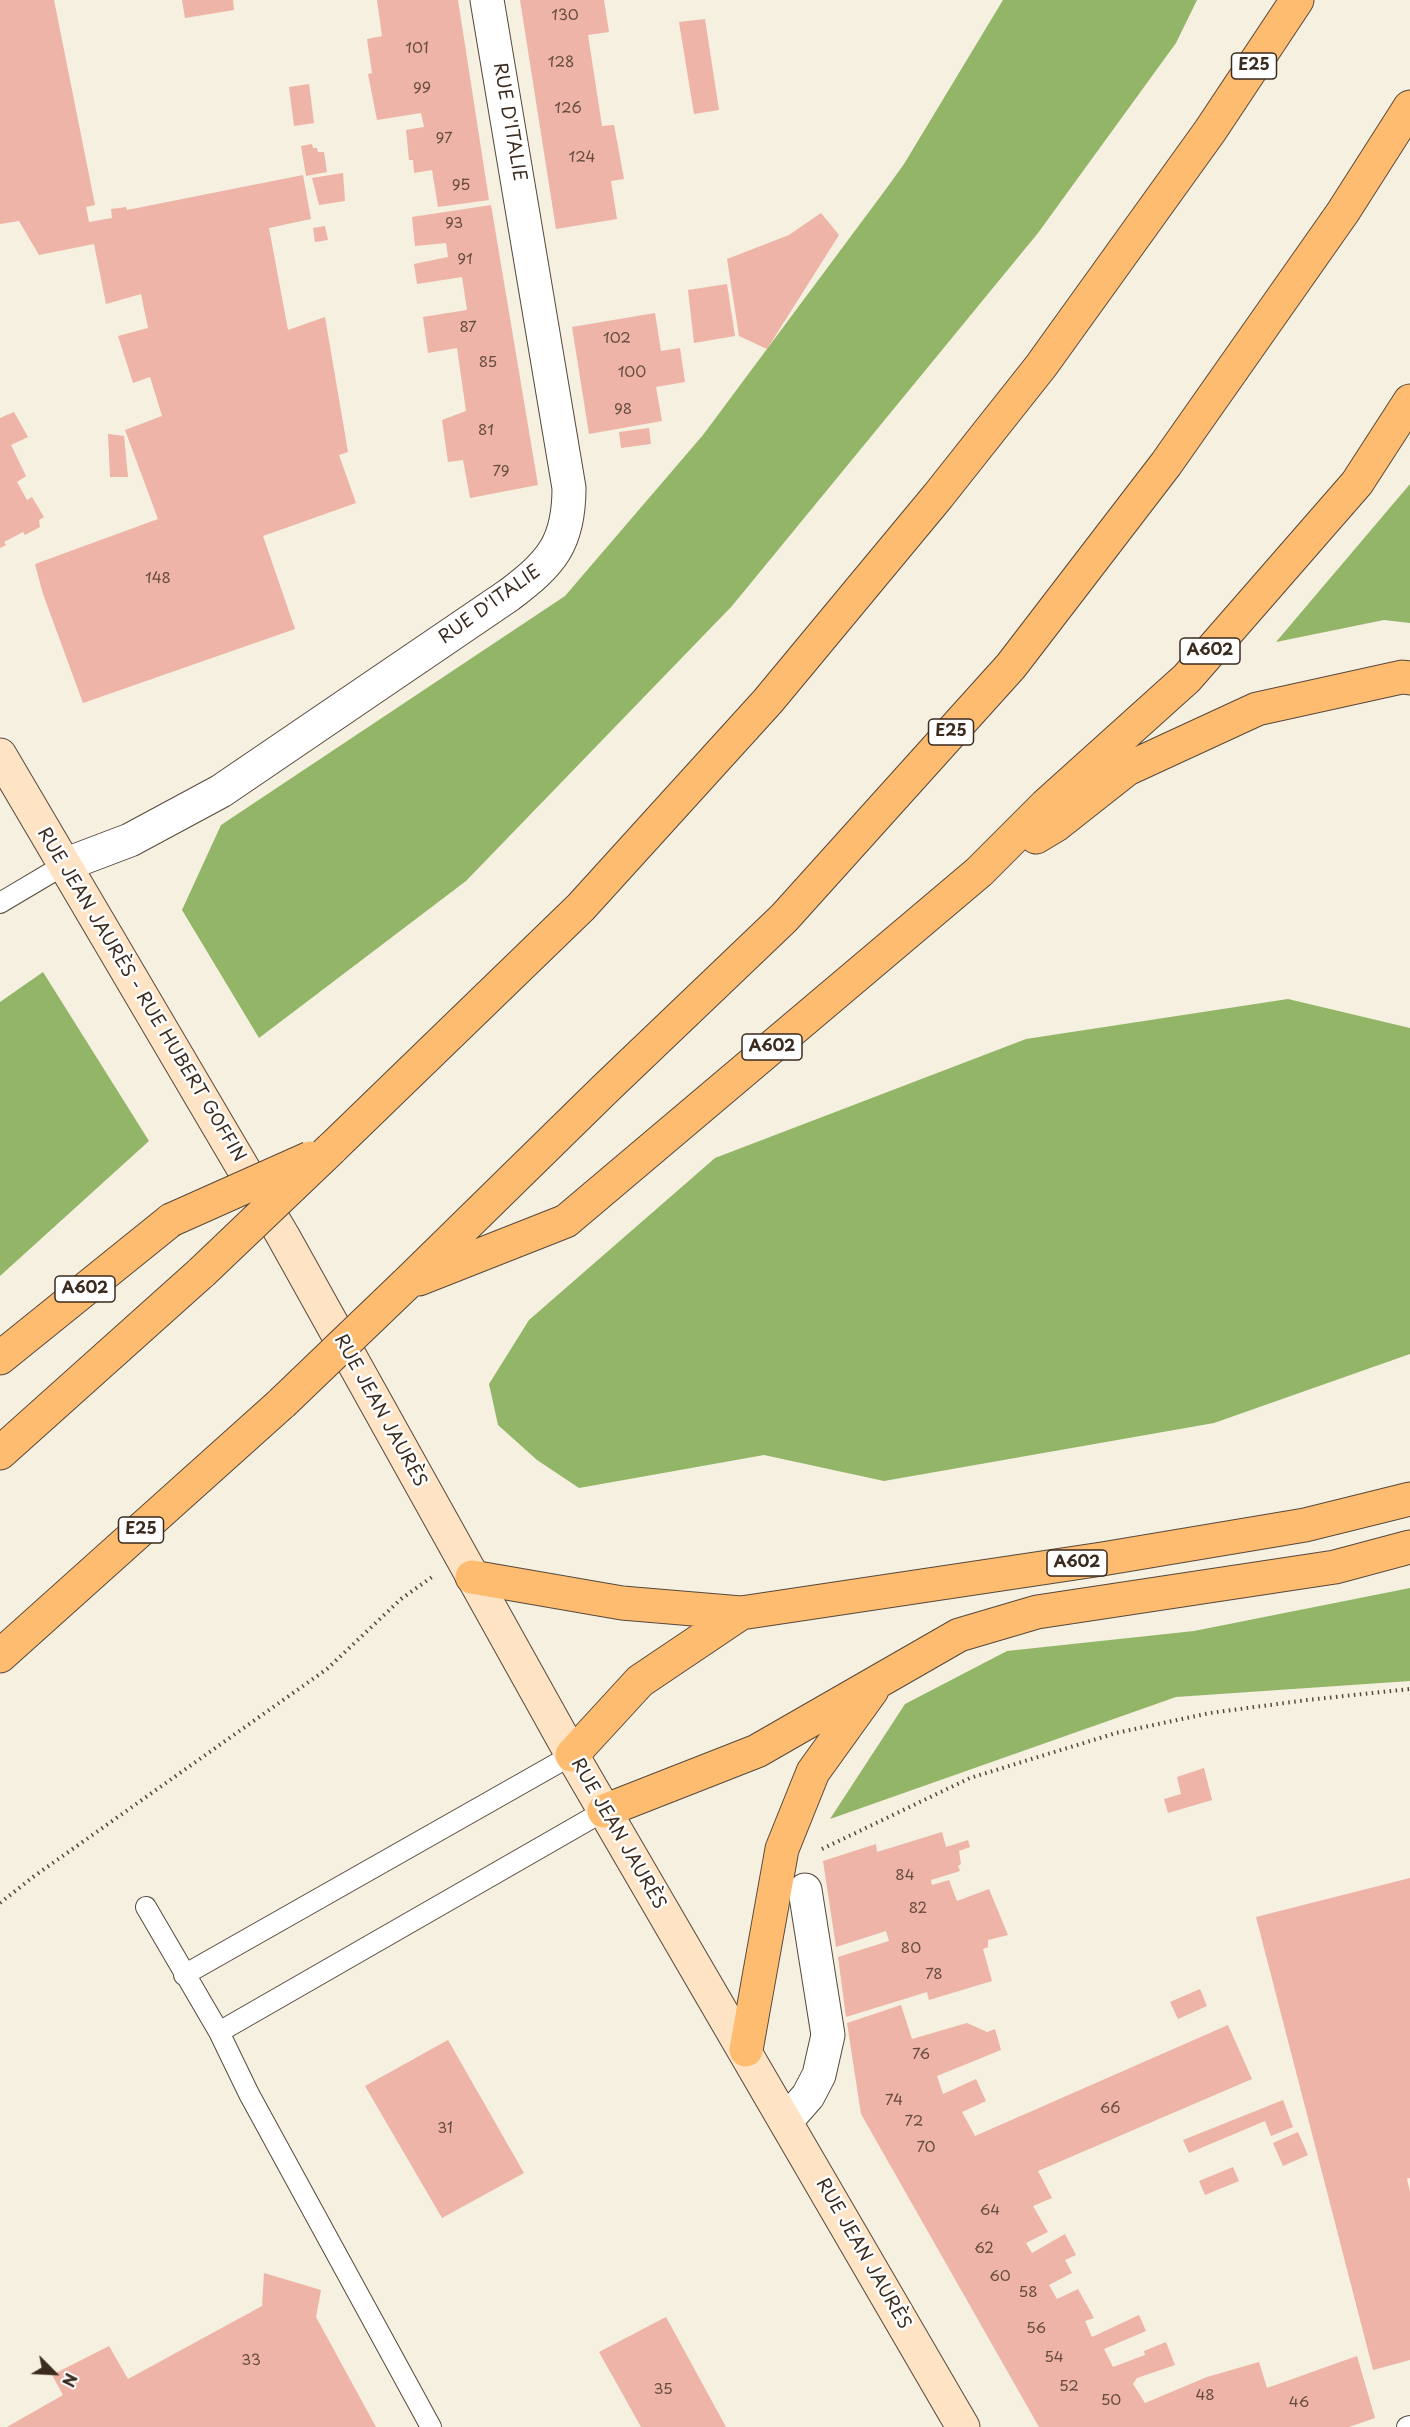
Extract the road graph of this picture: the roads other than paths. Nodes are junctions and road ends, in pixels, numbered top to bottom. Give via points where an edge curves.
1 (487, 0) edge
2 (1297, 0) edge
3 (1410, 107) edge
4 (1410, 401) edge
5 (1410, 678) edge
6 (0, 755) edge
7 (64, 865) junction
8 (979, 872) junction
9 (0, 903) edge
10 (331, 1149) junction
11 (283, 1236) joint
12 (406, 1284) junction
13 (0, 1358) edge
14 (0, 1453) edge
15 (1410, 1499) edge
16 (1410, 1547) edge
17 (467, 1567) junction
18 (741, 1613) junction
19 (0, 1656) edge
20 (879, 1681) junction
21 (572, 1755) junction
22 (604, 1811) junction
23 (805, 1890) dead end
24 (146, 1907) dead end
25 (184, 1976) junction
26 (219, 2032) junction
27 (746, 2050) junction
28 (784, 2118) junction
29 (432, 2427) edge
30 (963, 2427) edge

1 - 7 street, RUE D'ITALIE via 569,488 569,509 555,552 538,573 509,595 221,790 130,840
2 - 10 highway, E25 via 1210,131 1041,366 775,692 581,907
3 - 12 highway, E25 via 1343,212 1166,464 1011,666 784,918
4 - 8 highway, A602 via 1357,483 1187,678 1046,805
5 - 8 highway, A602 via 1257,710 1127,769 1056,825
6 - 7 main road, RUE JEAN JAURÈS - RUE HUBERT GOFFIN
7 - 9 lane
7 - 11 main road, RUE JEAN JAURÈS - RUE HUBERT GOFFIN
8 - 12 highway, A602 via 566,1221
10 - 13 highway, A602, bridge via 171,1220
10 - 14 highway, E25, bridge via 202,1272
11 - 17 main road, RUE JEAN JAURÈS
12 - 19 highway, E25, bridge via 282,1403
15 - 18 highway, A602 via 1305,1525
16 - 20 highway, A602 via 1335,1567 1037,1611 959,1635
17 - 18 highway, A602 via 622,1603
17 - 21 main road, RUE JEAN JAURÈS
18 - 21 highway, A602 via 640,1681
20 - 22 highway, A602 via 757,1751
20 - 27 highway, A602 via 813,1772 782,1848
21 - 22 main road, RUE JEAN JAURÈS
21 - 25 lane
22 - 26 lane
22 - 27 main road, RUE JEAN JAURÈS
23 - 28 street via 828,2035 819,2075 808,2096
24 - 25 lane
25 - 26 lane
26 - 29 lane
27 - 28 main road, RUE JEAN JAURÈS
28 - 30 main road, RUE JEAN JAURÈS

